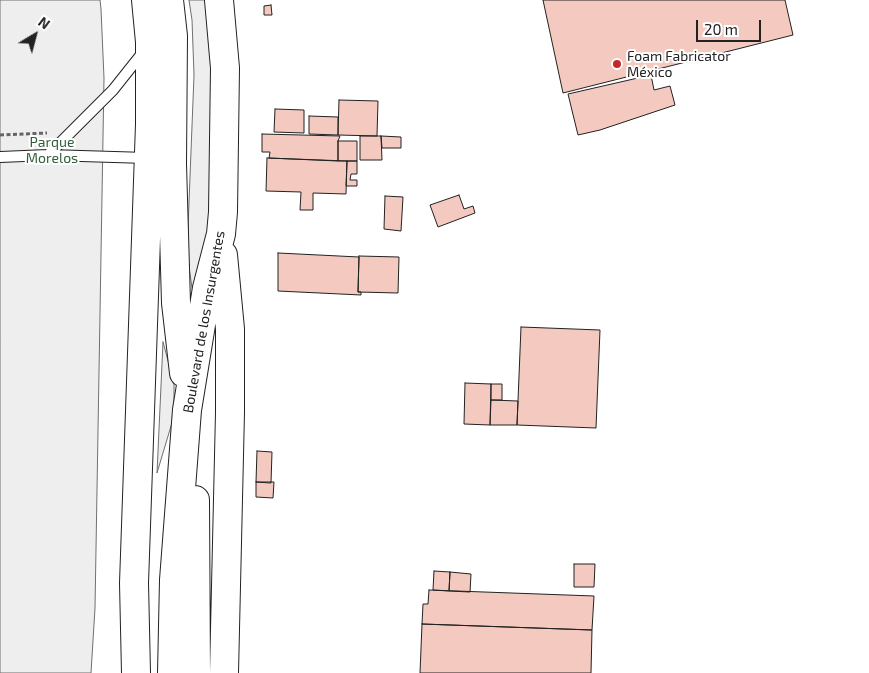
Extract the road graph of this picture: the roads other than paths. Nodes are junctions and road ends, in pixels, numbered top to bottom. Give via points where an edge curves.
1 (146, 0) edge
2 (169, 0) edge
3 (219, 0) edge
4 (150, 42) junction
5 (48, 155) junction
6 (0, 157) edge
7 (148, 158) junction
8 (221, 234) junction
9 (207, 288) junction
10 (176, 303) junction
11 (187, 410) junction
12 (134, 583) junction
13 (120, 673) edge
14 (136, 673) edge
15 (172, 673) edge
16 (196, 673) edge
17 (224, 673) edge

1 - 4 main road
2 - 10 main road via 174,36 172,164
3 - 8 main road, Boulevard de los Insurgentes via 225,68
4 - 5 lane via 129,72
4 - 7 main road
5 - 6 lane
5 - 7 lane
7 - 12 main road
8 - 9 main road, Boulevard de los Insurgentes
8 - 17 main road via 230,330
9 - 10 main road via 195,311 190,312
9 - 11 main road, Boulevard de los Insurgentes
10 - 11 main road
11 - 15 main road, Boulevard de los Insurgentes via 174,580
11 - 16 main road via 195,476
12 - 13 main road
12 - 14 main road

